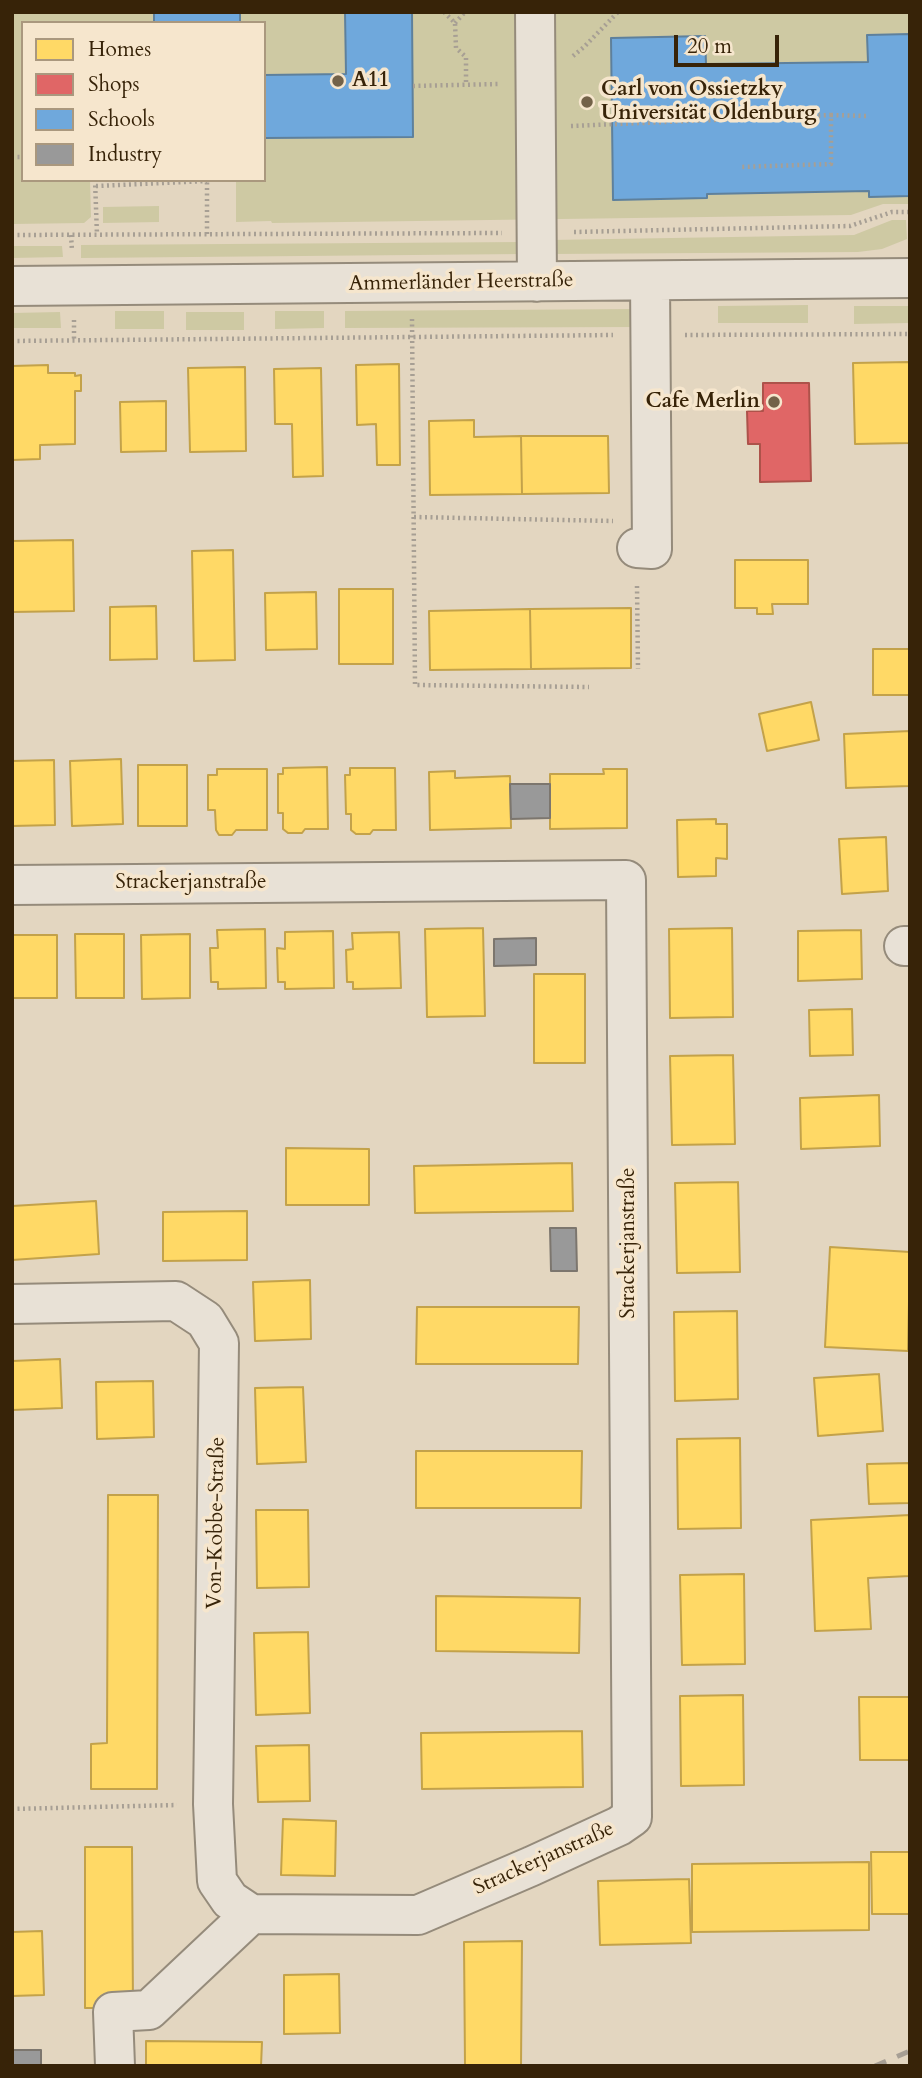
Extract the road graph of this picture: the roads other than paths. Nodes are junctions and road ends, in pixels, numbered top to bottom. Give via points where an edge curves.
1 (535, 12) edge
2 (910, 278) edge
3 (650, 281) junction
4 (537, 282) junction
5 (12, 286) edge
6 (644, 535) road end
7 (12, 885) edge
8 (12, 1304) edge
9 (251, 1914) junction
10 (115, 2066) edge

1 - 4 street
2 - 3 street, Ammerländer Heerstraße
3 - 4 street, Ammerländer Heerstraße
3 - 6 street
4 - 5 street, Ammerländer Heerstraße
7 - 9 street, Strackerjanstraße via 626,880 632,1817 418,1915
8 - 9 street, Von-Kobbe-Straße via 176,1301 205,1320 219,1343 213,1804 217,1881 230,1900
9 - 10 street via 149,2010 113,2012

